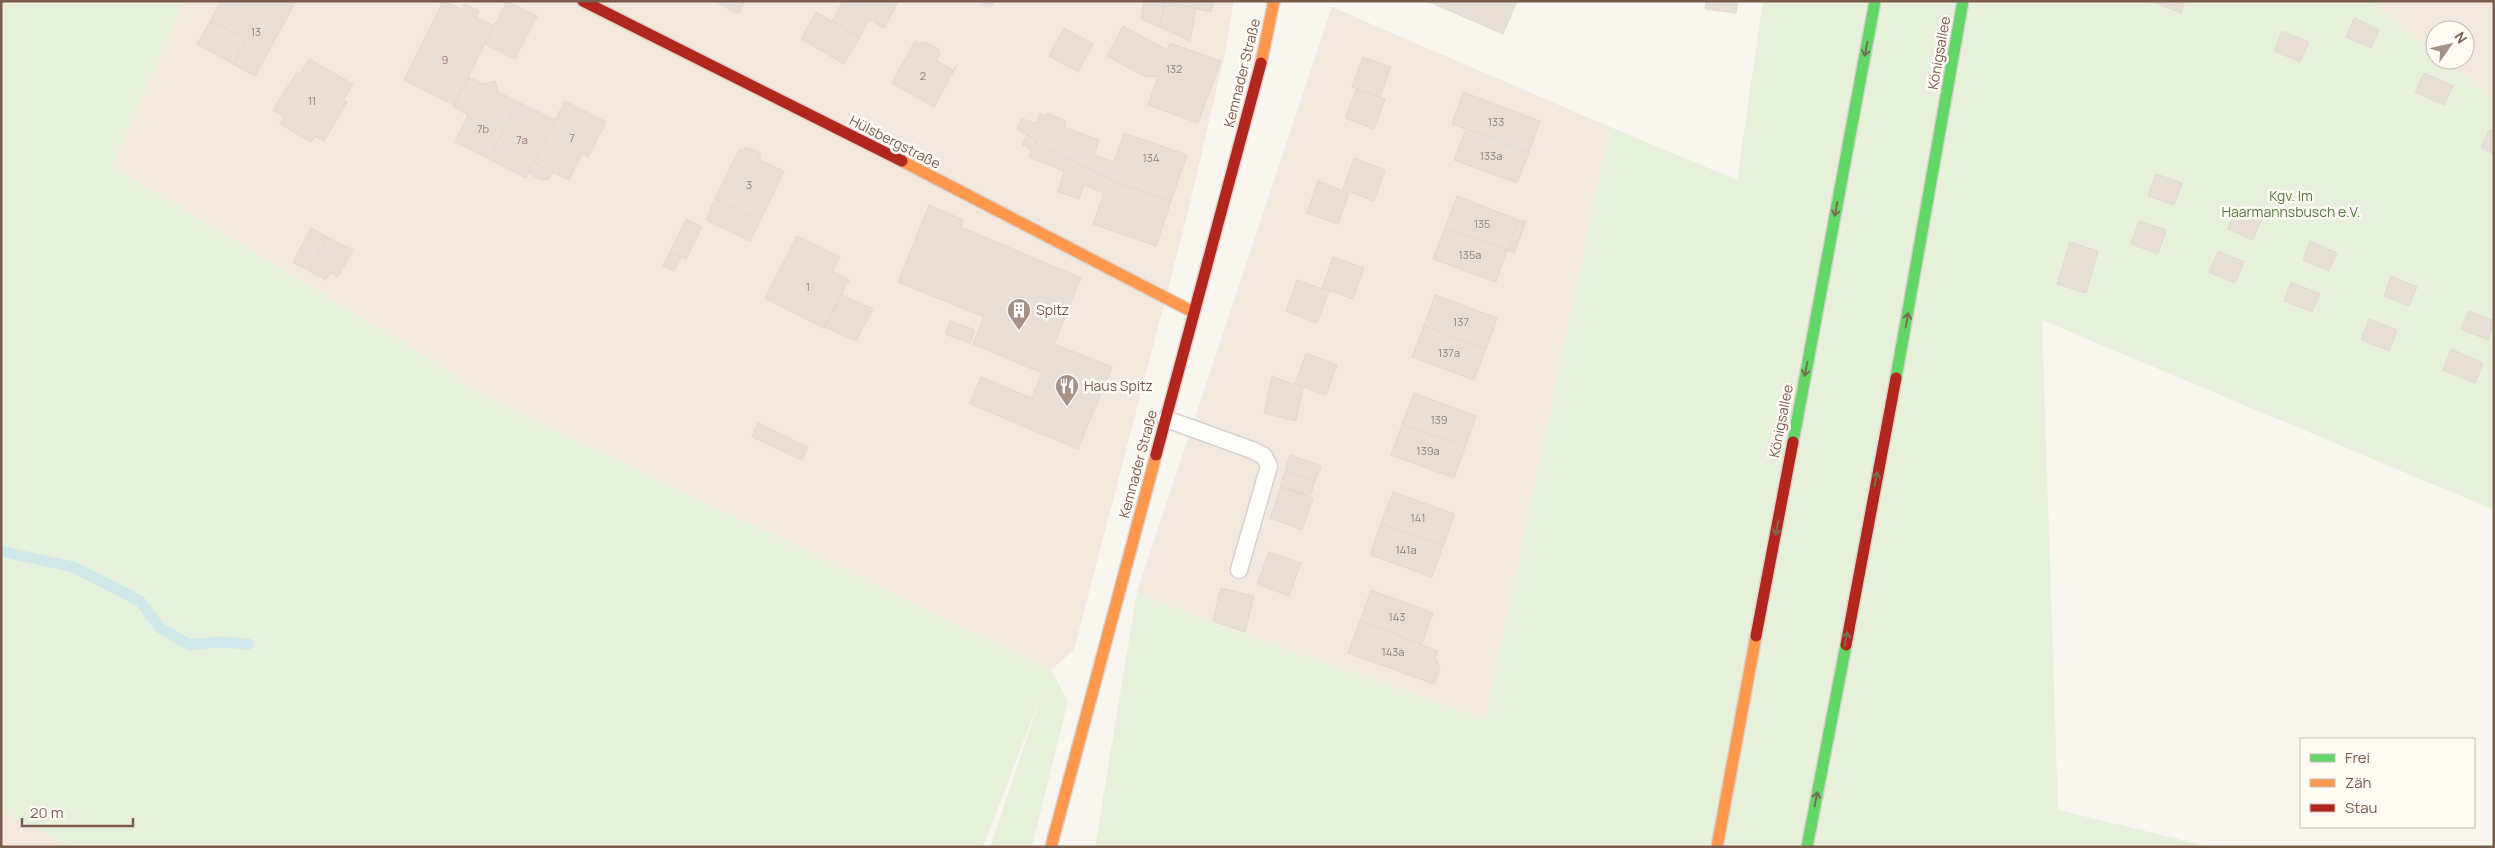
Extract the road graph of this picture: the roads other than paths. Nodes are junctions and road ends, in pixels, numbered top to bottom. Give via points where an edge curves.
1 (583, 1) edge
2 (1274, 1) edge
3 (1875, 1) edge
4 (1963, 1) edge
5 (1194, 312) junction
6 (1166, 419) junction
7 (1239, 570) dead end
8 (1051, 847) edge
9 (1717, 847) edge
10 (1807, 847) edge

1 - 5 main road, Hülsbergstraße
2 - 5 main road, Kemnader Straße via 1258,76
3 -> 9 main road, Königsallee
10 -> 4 main road, Königsallee via 1907,322
5 - 6 main road, Kemnader Straße
6 - 7 lane via 1252,450 1264,456 1269,466
6 - 8 main road, Kemnader Straße via 1066,801

